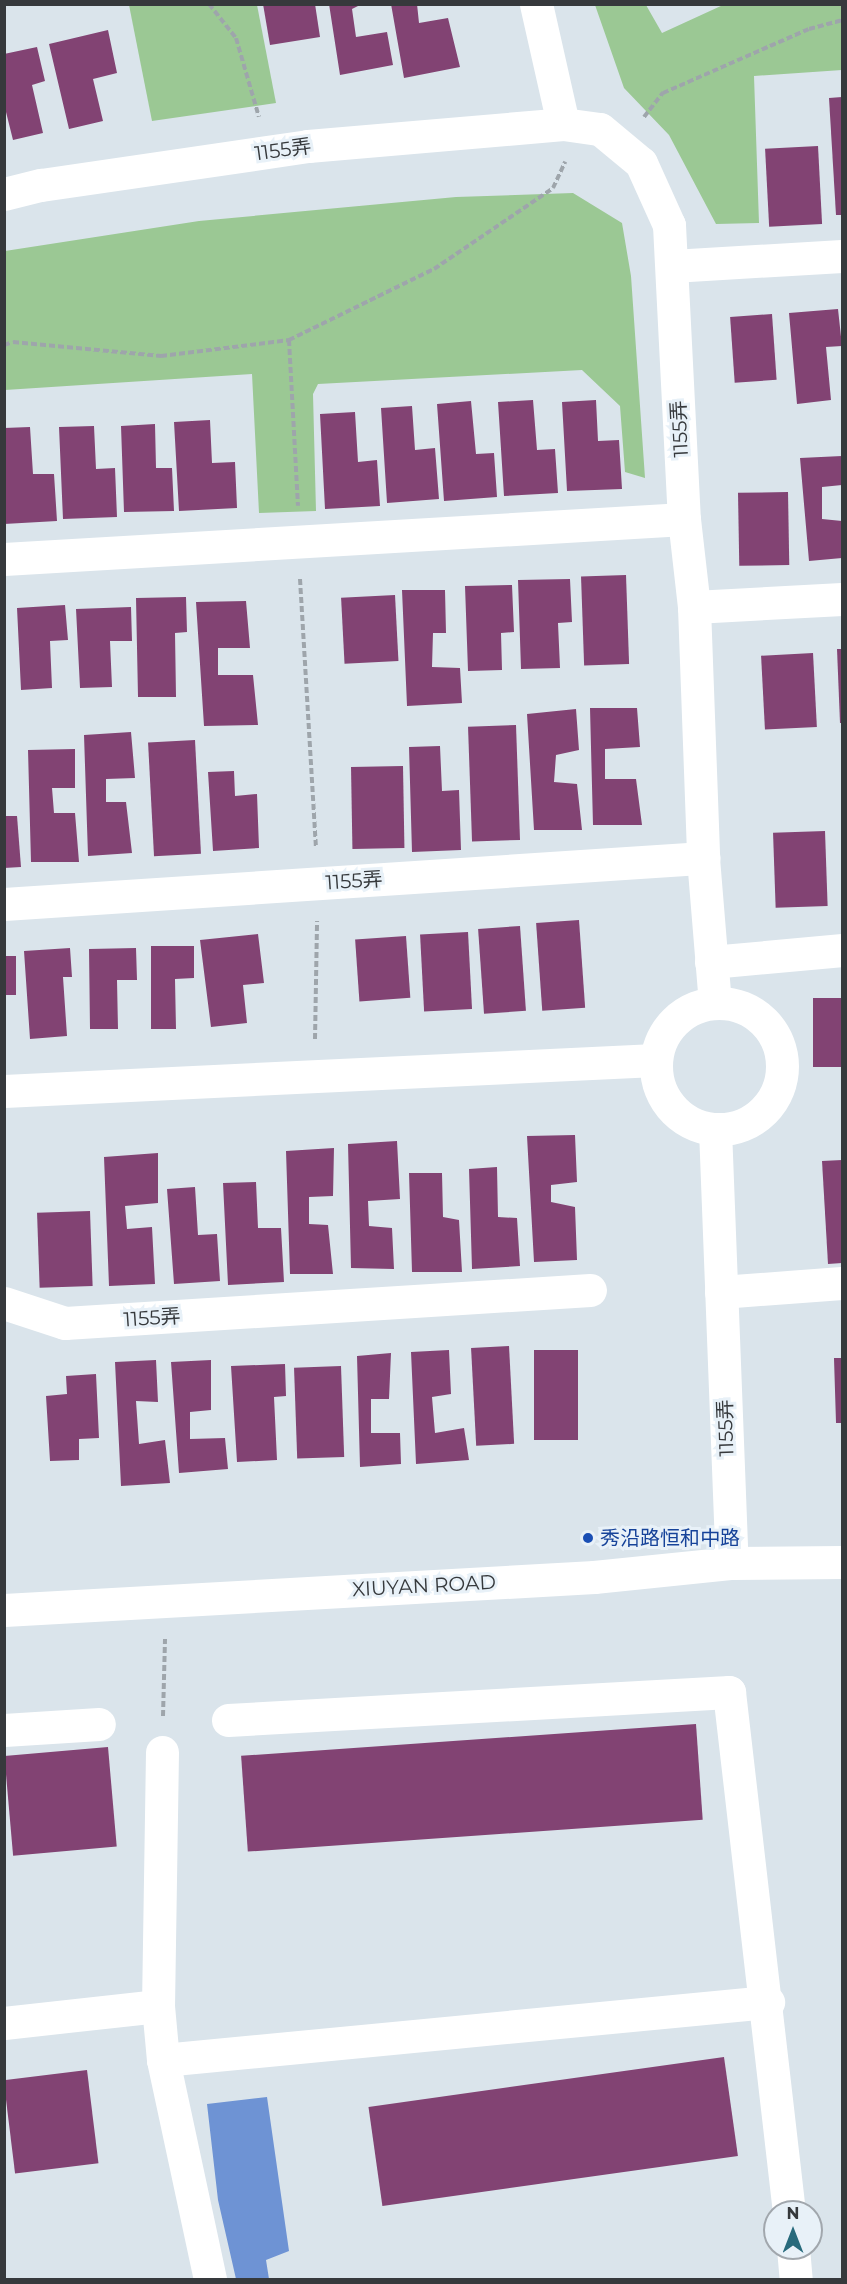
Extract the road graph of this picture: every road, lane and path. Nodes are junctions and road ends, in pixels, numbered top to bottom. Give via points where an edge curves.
1 (209, 4) edge
2 (536, 4) edge
3 (843, 20) edge
4 (573, 125) junction
5 (620, 145) junction
6 (269, 152) junction
7 (4, 194) edge
8 (843, 256) edge
9 (672, 266) junction
10 (289, 340) junction
11 (4, 345) edge
12 (684, 519) junction
13 (299, 542) junction
14 (4, 559) edge
15 (843, 599) edge
16 (694, 607) junction
17 (703, 858) junction
18 (318, 884) junction
19 (4, 904) edge
20 (843, 950) edge
21 (711, 962) junction
22 (715, 1003) junction
23 (655, 1060) junction
24 (314, 1076) junction
25 (4, 1091) edge
26 (715, 1129) junction
27 (843, 1283) edge
28 (590, 1290) dead end
29 (721, 1292) junction
30 (4, 1303) edge
31 (843, 1562) edge
32 (732, 1563) junction
33 (167, 1601) junction
34 (4, 1610) edge
35 (163, 1683) dead end
36 (228, 1720) dead end
37 (99, 1724) dead end
38 (4, 1730) edge
39 (162, 1752) dead end
40 (768, 2002) junction
41 (158, 2006) junction
42 (4, 2023) edge
43 (163, 2060) junction
44 (788, 2200) edge
45 (794, 2260) edge
46 (210, 2280) edge
47 (796, 2280) edge

1 - 6 path via 236,38
2 - 4 street
3 - 5 path via 809,29 663,93
4 - 5 street, 1155弄 via 600,129
4 - 6 street, 1155弄
4 - 10 path via 553,188 434,269
5 - 9 street, 1155弄 via 641,163 669,225
6 - 7 street, 1155弄 via 41,185
8 - 9 street
9 - 12 street, 1155弄
10 - 11 path via 161,356 13,342
10 - 13 path via 296,420
12 - 13 street
12 - 16 street, 1155弄
13 - 14 street
13 - 18 path via 301,639
15 - 16 street
16 - 17 street, 1155弄
17 - 18 street, 1155弄
17 - 21 street, 1155弄
18 - 19 street, 1155弄
18 - 24 path
20 - 21 street
21 - 22 street, 1155弄
22 - 23 street via 687,1011 671,1023
22 - 26 street via 741,1007 761,1019 772,1032 782,1068 777,1091 754,1119 738,1127
23 - 24 street
23 - 26 street via 659,1089 676,1114 696,1125
24 - 25 street
26 - 29 street, 1155弄
27 - 29 street
28 - 30 street, 1155弄 via 65,1323
29 - 32 street, 1155弄
31 - 32 street, XIUYAN ROAD
32 - 33 street, XIUYAN ROAD via 594,1577
33 - 34 street, XIUYAN ROAD
33 - 35 path
36 - 40 street via 729,1692
37 - 38 street
39 - 41 street
40 - 43 street
40 - 44 street
41 - 42 street
41 - 43 street
43 - 46 street
45 - 47 street

